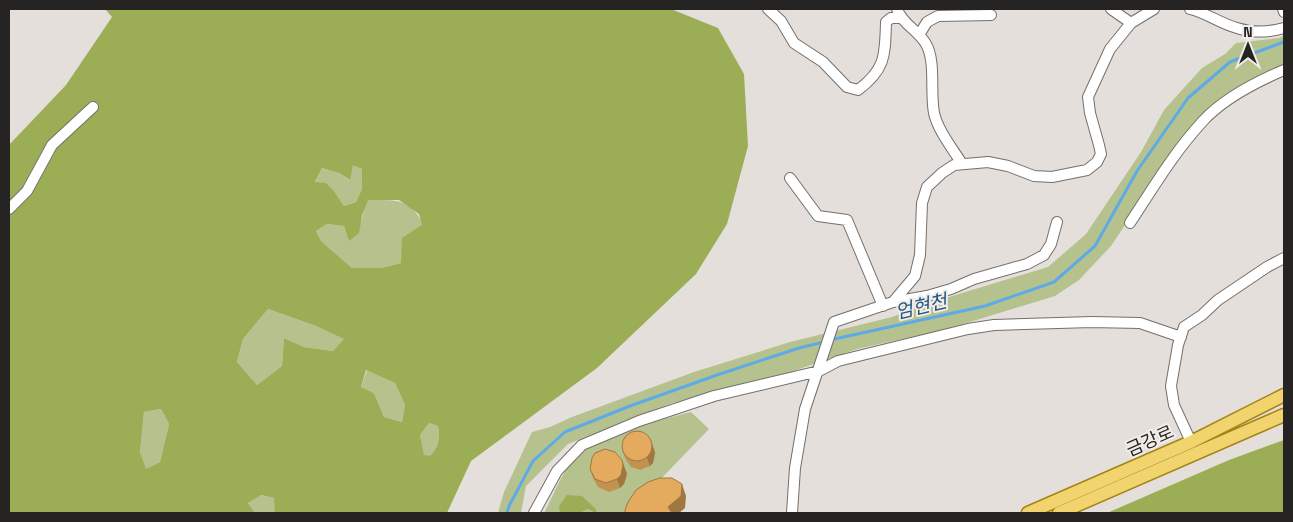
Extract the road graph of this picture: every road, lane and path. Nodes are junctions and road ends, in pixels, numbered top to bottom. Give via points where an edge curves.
1 (768, 9) edge
2 (1111, 9) edge
3 (1154, 9) edge
4 (1190, 9) edge
5 (898, 13) edge
6 (991, 15) dead end
7 (1131, 23) junction
8 (1284, 28) edge
9 (918, 35) junction
10 (1284, 70) edge
11 (93, 107) dead end
12 (962, 164) junction
13 (790, 178) dead end
14 (9, 209) edge
15 (1057, 222) dead end
16 (1130, 223) dead end
17 (1284, 258) edge
18 (888, 304) junction
19 (1181, 337) junction
20 (819, 371) junction
21 (1284, 395) edge
22 (1284, 415) edge
23 (1191, 442) junction
24 (534, 513) edge
25 (792, 513) edge
26 (1028, 513) edge
27 (1059, 513) edge

1 - 5 street via 782,21 794,43 824,62 847,88 858,90 873,79 882,64 886,22
2 - 7 street
3 - 7 street
4 - 8 street via 1238,28 1271,32
5 - 9 street
6 - 9 street via 938,16 927,22
7 - 12 street via 1110,49 1088,97 1101,154 1097,162 1086,170 1052,177 1034,176 988,162
9 - 12 street via 926,43 930,56 934,114
10 - 16 street via 1229,99 1204,120 1173,158
11 - 14 street via 52,145 27,191
12 - 18 street via 954,165 927,187 922,203 920,255 914,276
13 - 18 street via 818,216 847,220
15 - 18 street via 1051,244 1044,256 1036,260 951,289
17 - 19 street via 1218,300 1184,327
18 - 20 street via 834,322
19 - 20 street via 1140,323 994,326 968,329 838,361
19 - 23 street via 1171,386 1174,405
20 - 24 street via 714,396 639,421 582,445 556,471
20 - 25 street via 805,409 795,468
21 - 23 main road, 금강로
22 - 27 main road, 금강로
23 - 26 main road, 금강로

